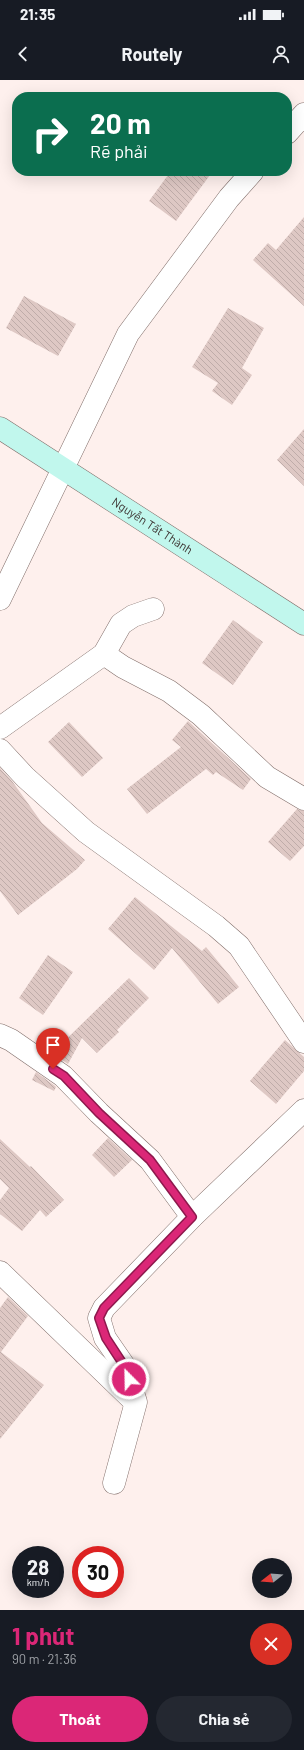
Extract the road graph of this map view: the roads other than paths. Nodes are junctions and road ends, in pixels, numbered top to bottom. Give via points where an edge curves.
1 (304, 114) edge
2 (292, 128) edge
3 (249, 176) edge
4 (0, 428) edge
5 (63, 469) junction
6 (0, 599) edge
7 (153, 609) dead end
8 (304, 624) edge
9 (104, 654) junction
10 (0, 728) edge
11 (0, 750) edge
12 (304, 799) edge
13 (0, 1035) edge
14 (304, 1042) edge
15 (304, 1110) edge
16 (192, 1217) junction
17 (0, 1272) edge
18 (136, 1402) junction
19 (114, 1482) dead end

1 - 2 street
3 - 5 street via 229,198 128,334
4 - 5 main road, Nguyễn Tất Thành
5 - 6 street
5 - 8 main road, Nguyễn Tất Thành
7 - 9 street via 121,624
9 - 10 street
9 - 12 street via 169,691 201,716 267,777
11 - 14 street via 25,777 86,832 216,926 239,946
13 - 16 street via 64,1076 99,1113 150,1160
15 - 16 street
16 - 18 street via 104,1308 99,1318 106,1338 125,1367
17 - 18 street
18 - 19 street

